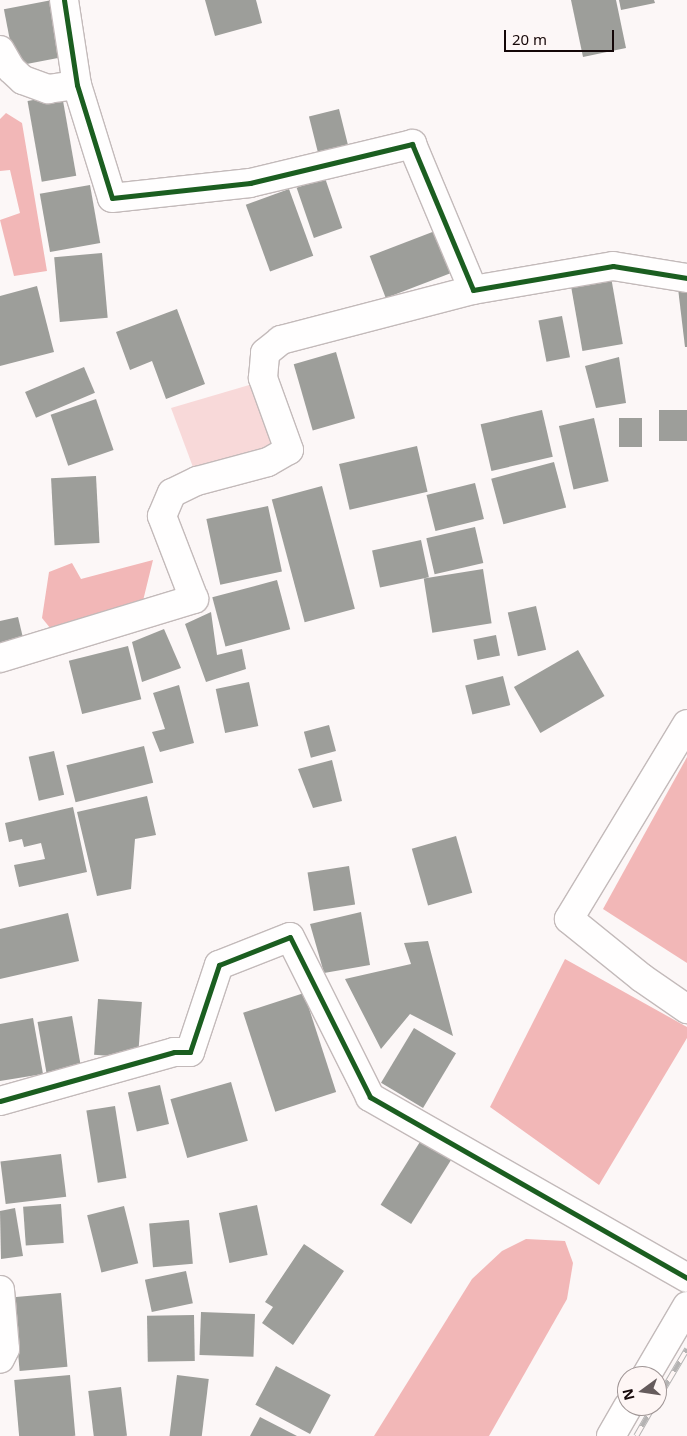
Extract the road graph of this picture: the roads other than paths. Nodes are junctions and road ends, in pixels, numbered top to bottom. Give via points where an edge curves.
1 (64, 0) edge
2 (0, 50) edge
3 (77, 85) junction
4 (687, 278) edge
5 (473, 290) junction
6 (0, 658) edge
7 (687, 724) edge
8 (687, 1009) edge
9 (0, 1101) edge
10 (687, 1278) edge
11 (0, 1290) edge
12 (687, 1306) edge
13 (0, 1359) edge
14 (652, 1366) edge
15 (622, 1416) edge
16 (610, 1436) edge

1 - 3 street
2 - 3 street via 11,69 23,80 48,89
3 - 5 street via 112,198 250,183 412,144
4 - 5 street via 613,266
5 - 6 street via 281,340 265,352 263,378 290,450 268,462 197,482 172,493 162,516 194,599
7 - 8 street via 569,919 642,978
9 - 10 street via 174,1052 190,1052 219,965 290,937 370,1097
11 - 13 street via 5,1349
12 - 14 street
15 - 16 street

